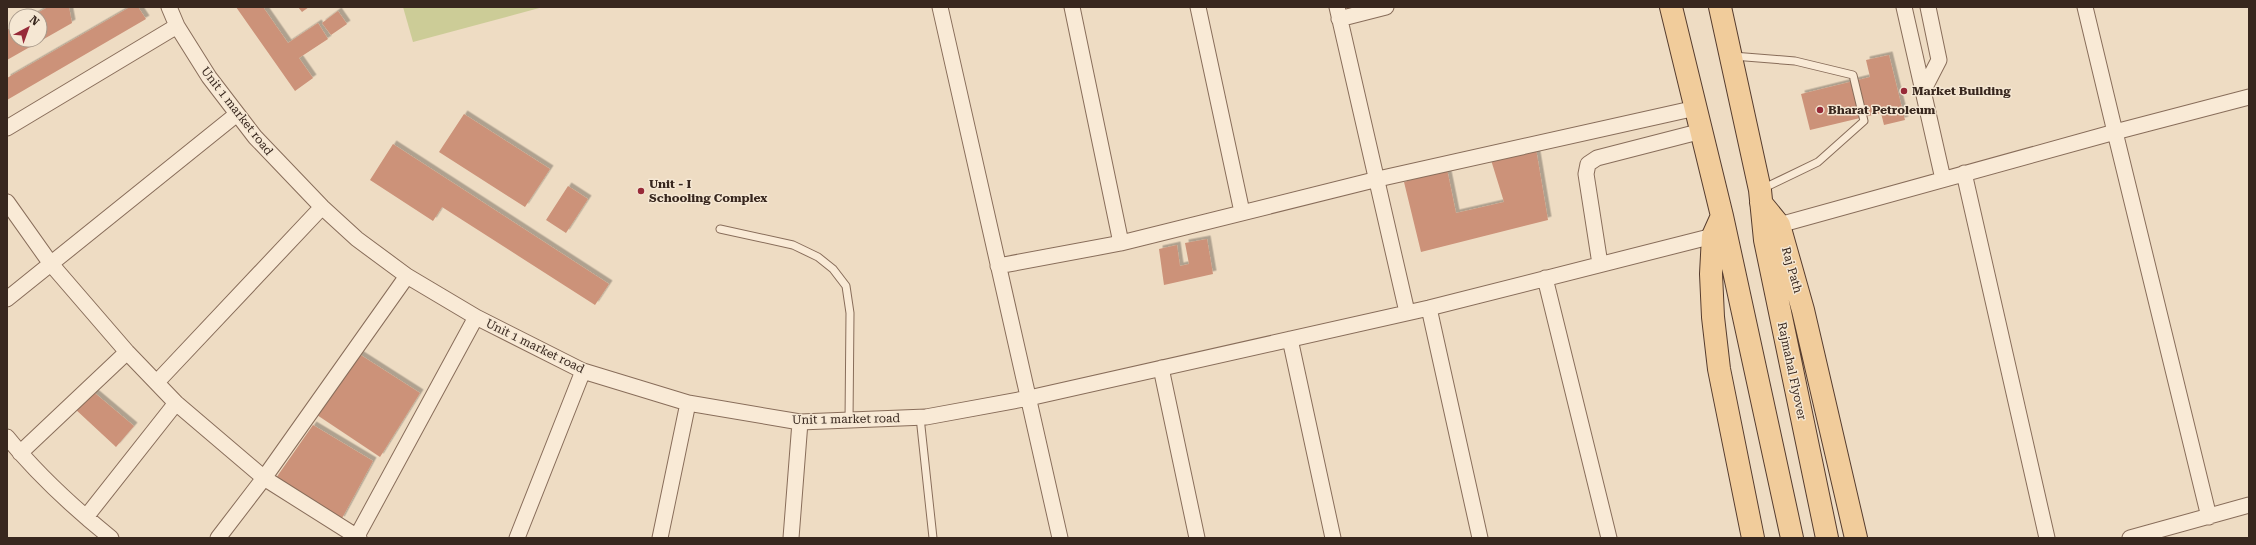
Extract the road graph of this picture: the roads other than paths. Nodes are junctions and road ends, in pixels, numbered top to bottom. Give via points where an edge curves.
1 (169, 7) edge
2 (940, 7) edge
3 (1072, 7) edge
4 (1198, 7) edge
5 (1386, 7) edge
6 (1671, 7) edge
7 (1720, 7) edge
8 (1904, 7) edge
9 (1928, 7) edge
10 (2085, 7) edge
11 (1338, 13) edge
12 (178, 26) junction
13 (1731, 55) junction
14 (1923, 91) junction
15 (2249, 97) edge
16 (1696, 108) junction
17 (238, 114) junction
18 (7, 128) edge
19 (1702, 131) junction
20 (2115, 132) junction
21 (1964, 173) junction
22 (1378, 179) junction
23 (1943, 179) junction
24 (1761, 197) junction
25 (7, 202) edge
26 (322, 207) junction
27 (1242, 212) junction
28 (1722, 216) junction
29 (1779, 225) junction
30 (720, 229) dead end
31 (1713, 236) junction
32 (1121, 242) junction
33 (51, 264) junction
34 (1600, 264) junction
35 (998, 266) junction
36 (407, 276) junction
37 (1545, 278) junction
38 (7, 300) edge
39 (1429, 308) junction
40 (1407, 312) junction
41 (476, 317) junction
42 (1290, 339) junction
43 (127, 352) junction
44 (1162, 368) junction
45 (584, 371) junction
46 (157, 382) junction
47 (1029, 398) junction
48 (688, 403) junction
49 (176, 404) junction
50 (920, 417) junction
51 (850, 421) junction
52 (800, 422) junction
53 (7, 437) edge
54 (20, 453) junction
55 (264, 478) junction
56 (2249, 504) edge
57 (2209, 516) junction
58 (86, 517) junction
59 (2140, 537) edge
60 (111, 538) edge
61 (218, 538) edge
62 (357, 538) edge
63 (517, 538) edge
64 (660, 538) edge
65 (791, 538) edge
66 (933, 538) edge
67 (1060, 538) edge
68 (1197, 538) edge
69 (1333, 538) edge
70 (1480, 538) edge
71 (1609, 538) edge
72 (1753, 538) edge
73 (1792, 538) edge
74 (1827, 538) edge
75 (1856, 538) edge
76 (2047, 538) edge

1 - 12 street, Unit 1 market road
2 - 35 street
3 - 32 street
4 - 27 street
5 - 11 street
6 - 16 main road
7 - 13 main road, Raj Path
8 - 14 street
9 - 14 street via 1939,60
10 - 20 street
11 - 22 street
12 - 17 street, Unit 1 market road via 209,77
12 - 18 street
13 - 24 main road, Raj Path
13 - 24 lane via 1795,61 1853,75 1864,120 1818,162
14 - 23 street
15 - 20 street
16 - 19 main road
16 - 22 street
17 - 26 street, Unit 1 market road via 255,137
17 - 33 street
19 - 28 main road
19 - 34 street via 1597,158 1588,164 1586,174
20 - 21 street
20 - 57 street
21 - 23 street
21 - 76 street
22 - 27 street
22 - 40 street
23 - 29 street
24 - 29 main road, Raj Path
24 - 74 main road, Rajmahal Flyover via 1765,240
25 - 33 street
26 - 36 street, Unit 1 market road via 357,239
26 - 46 street
27 - 32 street
28 - 31 main road
28 - 73 main road
29 - 75 main road, Raj Path via 1803,310
30 - 51 lane via 793,245 818,257 846,286 850,313
31 - 34 street, Unit 1 market road
31 - 72 main road via 1711,274 1719,369
32 - 35 street
33 - 38 street
33 - 43 street
34 - 37 street, Unit 1 market road
35 - 47 street
36 - 41 street, Unit 1 market road
36 - 55 street
37 - 39 street, Unit 1 market road
37 - 71 street
39 - 40 street, Unit 1 market road
39 - 70 street
40 - 42 street, Unit 1 market road
41 - 45 street, Unit 1 market road
41 - 62 street
42 - 44 street, Unit 1 market road
42 - 69 street
43 - 46 street
43 - 54 street
44 - 47 street, Unit 1 market road
44 - 68 street
45 - 48 street, Unit 1 market road
45 - 63 street
46 - 49 street
47 - 50 street, Unit 1 market road
47 - 67 street
48 - 52 street, Unit 1 market road
48 - 64 street
49 - 55 street
49 - 58 street
50 - 51 street, Unit 1 market road
50 - 66 lane
51 - 52 street, Unit 1 market road
52 - 65 street
53 - 54 street
54 - 58 street
55 - 61 street
55 - 62 street
56 - 57 street
57 - 59 street
58 - 60 street

